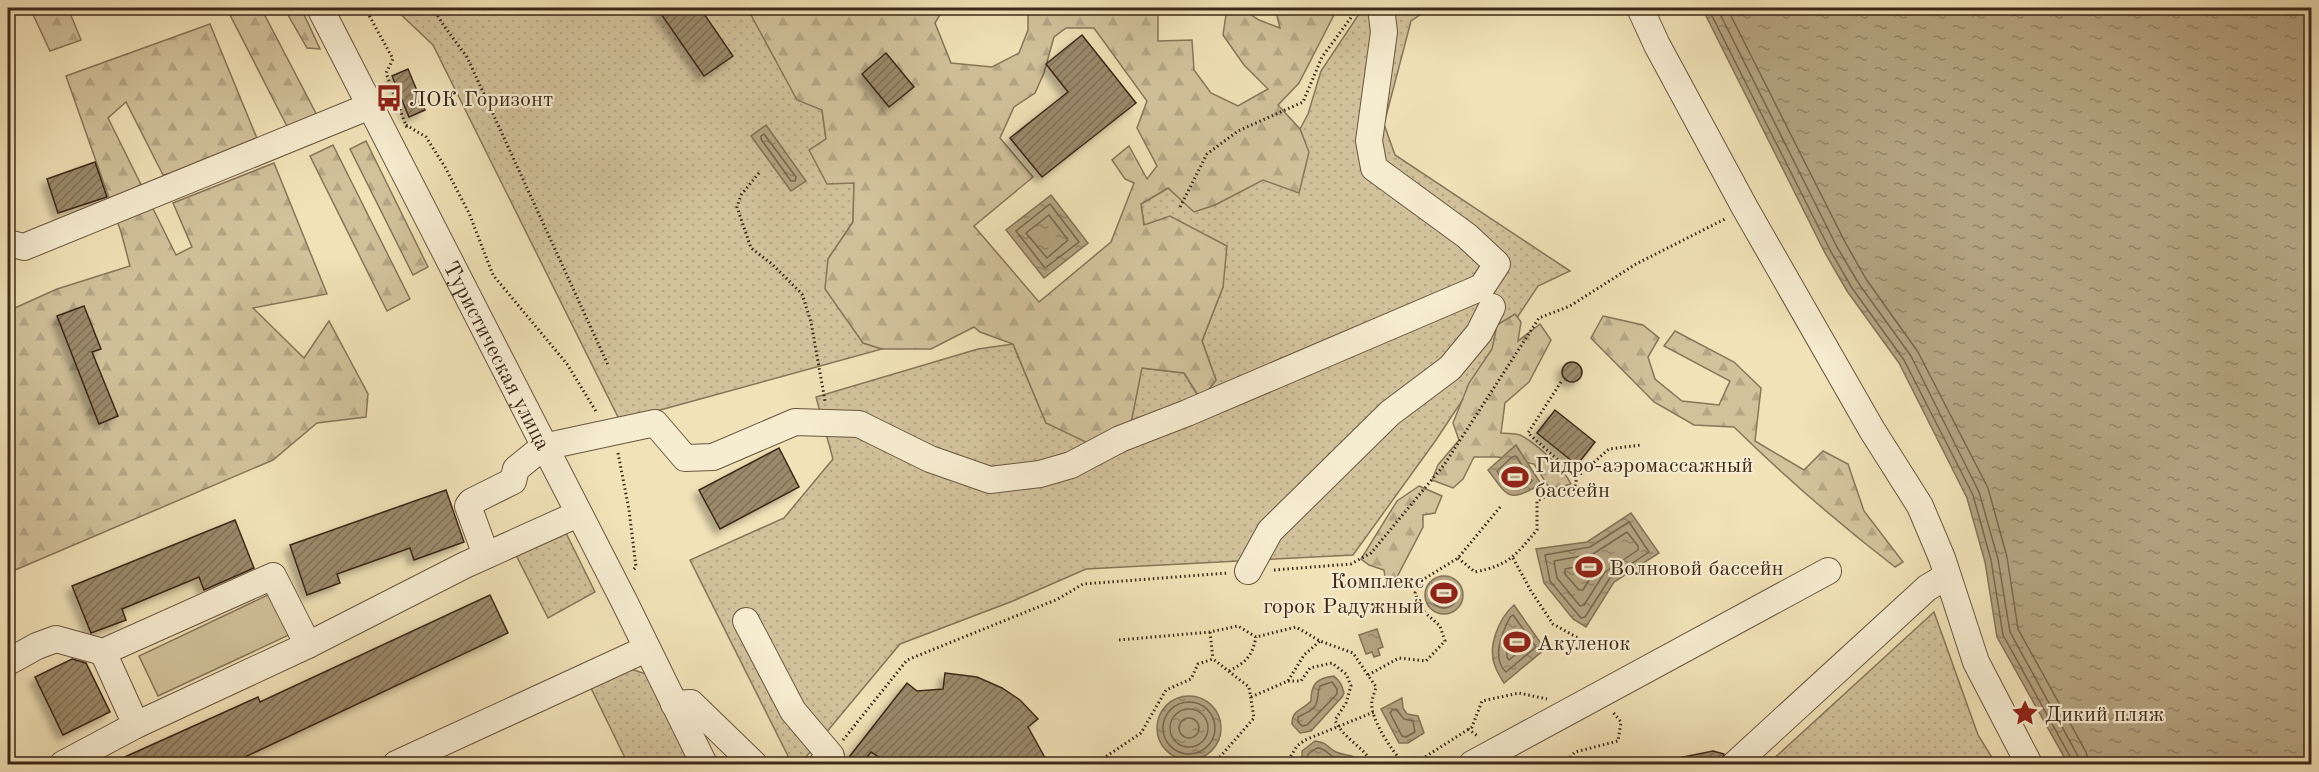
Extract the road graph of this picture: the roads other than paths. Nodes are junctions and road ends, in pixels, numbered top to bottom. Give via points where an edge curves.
1 (320, 8) edge
2 (1381, 8) edge
3 (1640, 8) edge
4 (370, 106) junction
5 (8, 243) edge
6 (1492, 307) dead end
7 (543, 447) junction
8 (578, 514) junction
9 (486, 555) junction
10 (1828, 571) dead end
11 (1248, 572) road end
12 (1947, 576) junction
13 (746, 621) dead end
14 (308, 645) junction
15 (646, 649) junction
16 (103, 651) junction
17 (8, 662) edge
18 (674, 704) junction
19 (136, 724) junction
20 (827, 760) edge
21 (63, 765) edge
22 (396, 765) edge
23 (704, 765) edge
24 (754, 765) edge
25 (1472, 765) edge
26 (1735, 765) edge
27 (2030, 765) edge

1 - 4 street, Туристическая улица
2 - 7 street via 1384,32 1369,141 1374,168 1467,236 1497,264 1482,287 1120,439 1071,465 1040,474 990,480 930,459 859,424 795,422 713,457 685,458 655,423
3 - 12 street via 1745,208 1920,506
4 - 5 street via 24,247
4 - 7 street, Туристическая улица
6 - 11 street via 1479,333 1450,368 1390,413 1270,531
7 - 8 street, Туристическая улица
7 - 9 street via 516,469 513,481 468,506
8 - 9 street
8 - 15 street, Туристическая улица
9 - 14 street
10 - 25 street
12 - 26 street via 1927,588
12 - 27 street via 1976,662
13 - 20 street via 793,711
14 - 16 street via 273,576
14 - 19 street
15 - 18 street, Туристическая улица
15 - 22 street
16 - 17 street via 56,639
16 - 19 street
18 - 23 street, Туристическая улица
18 - 24 street via 691,703
19 - 21 street

